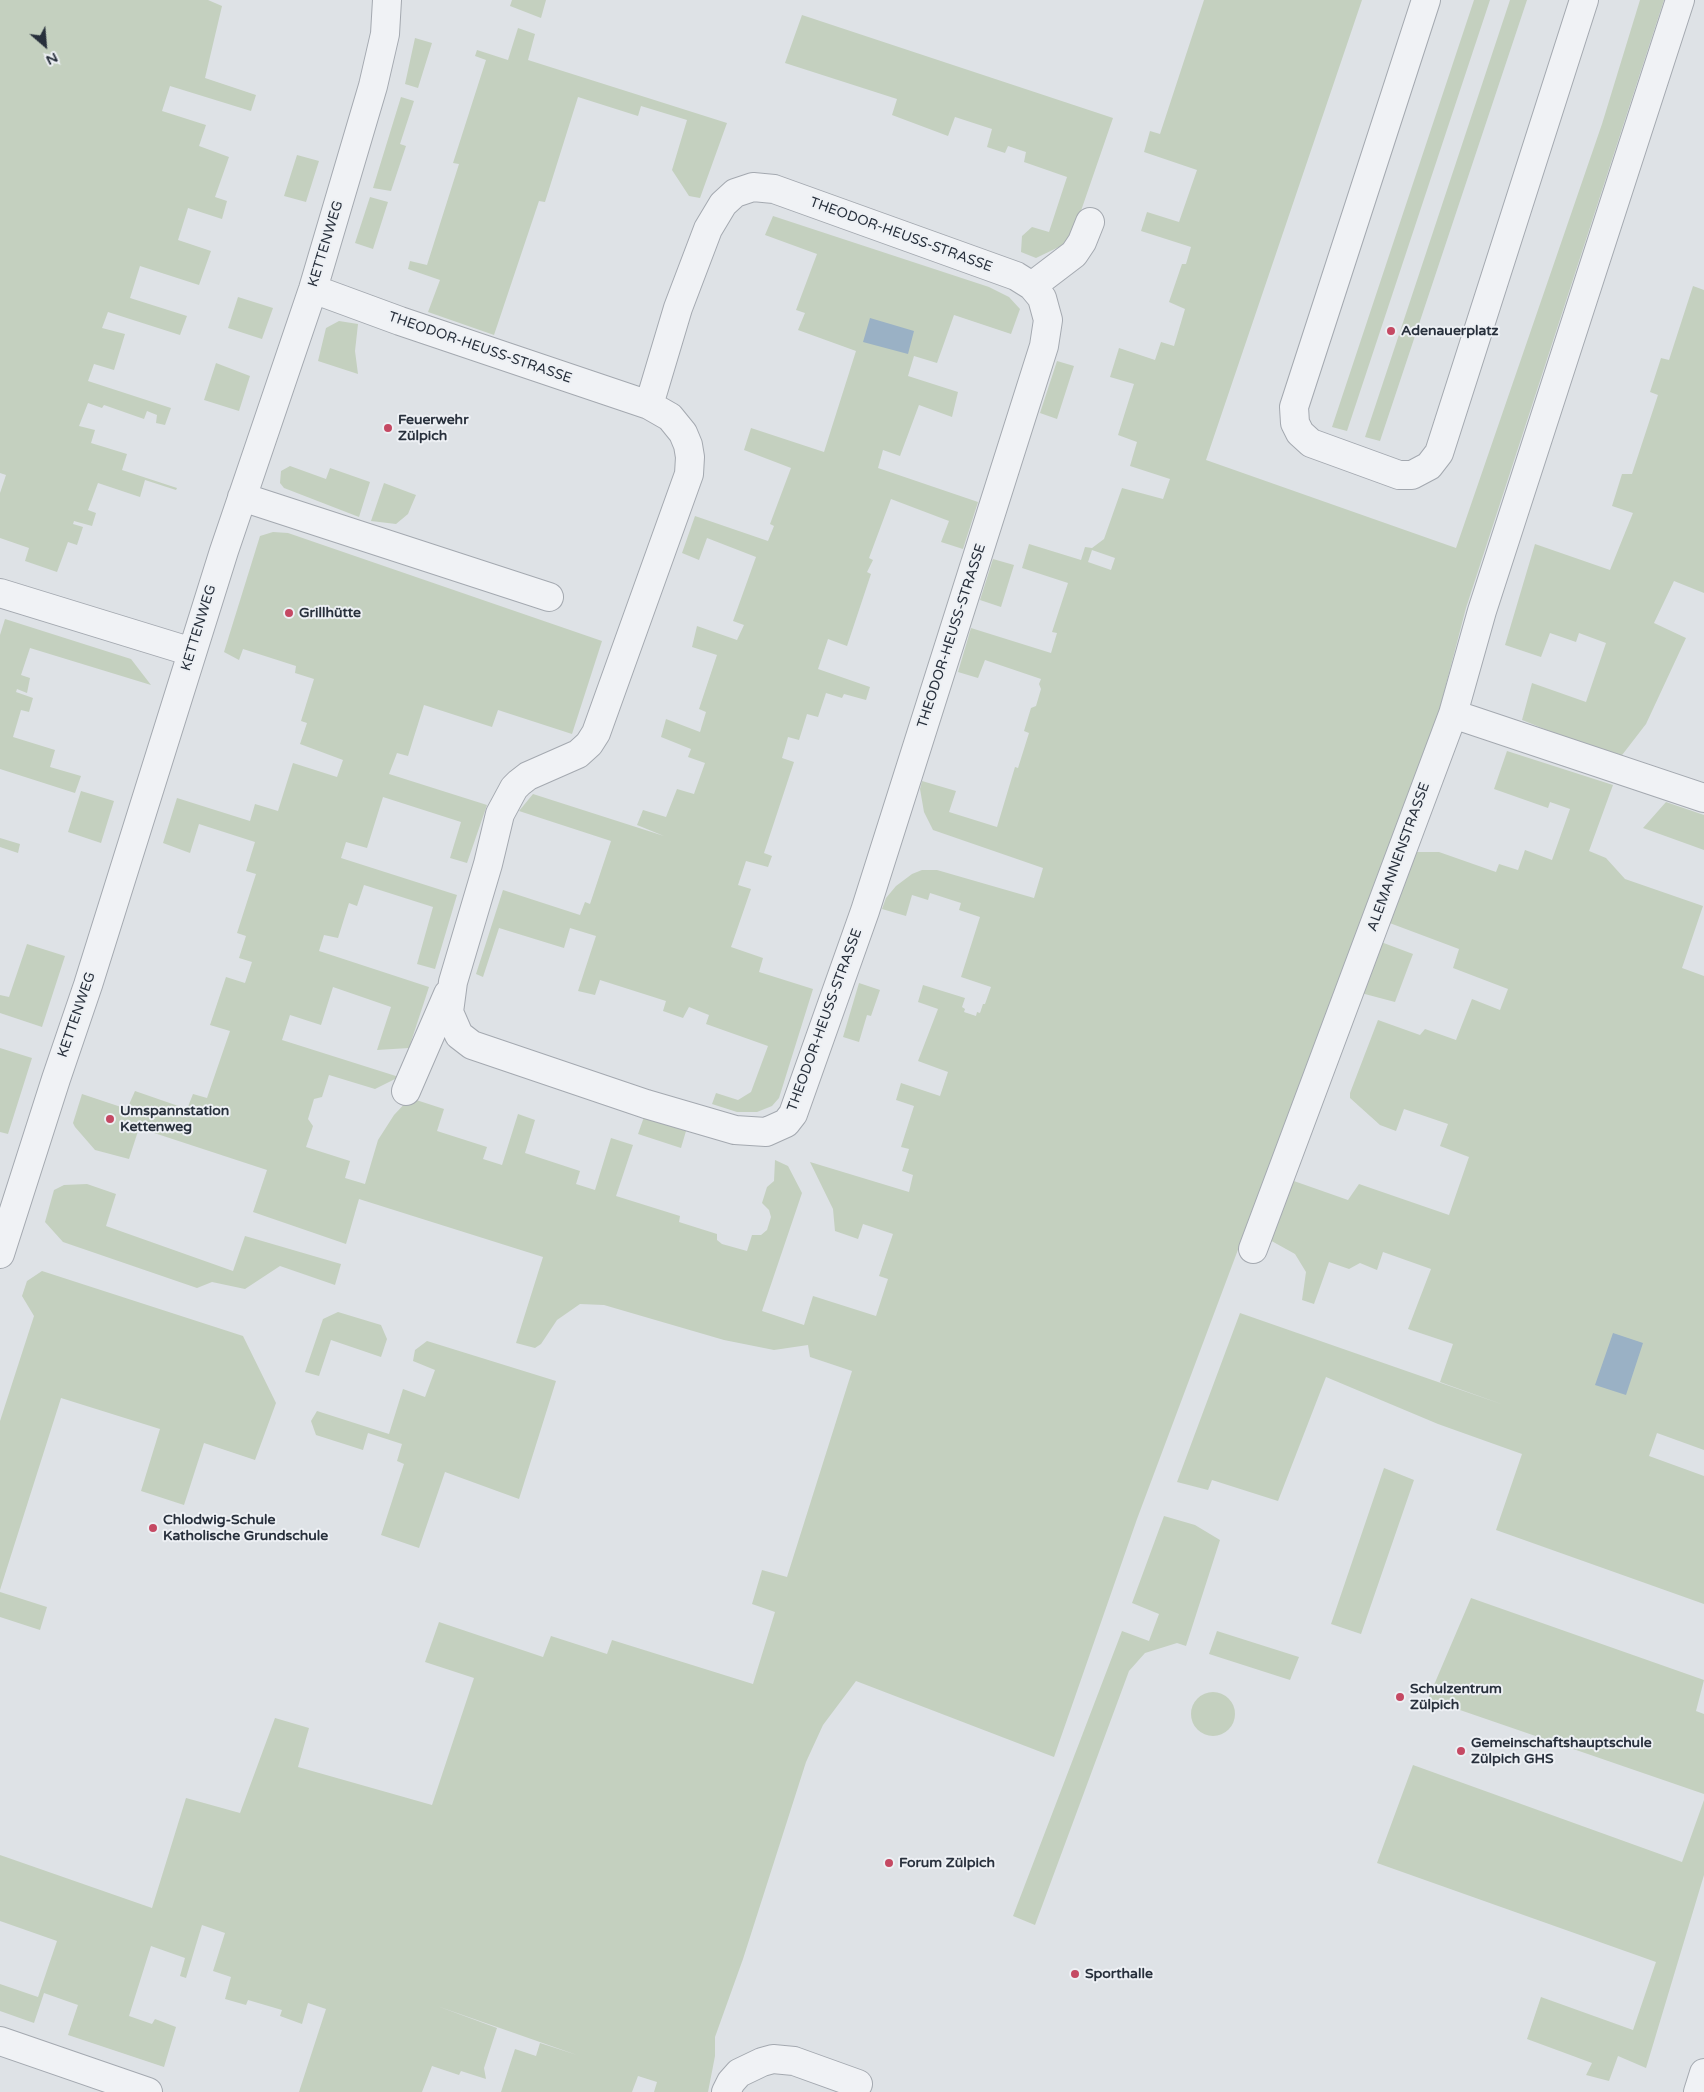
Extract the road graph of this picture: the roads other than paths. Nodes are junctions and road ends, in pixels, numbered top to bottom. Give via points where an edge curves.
1 (387, 0) edge
2 (1426, 0) edge
3 (1584, 0) edge
4 (1680, 0) edge
5 (1090, 222) dead end
6 (1032, 286) junction
7 (313, 289) junction
8 (649, 405) junction
9 (242, 497) junction
10 (0, 593) edge
11 (549, 597) dead end
12 (192, 652) junction
13 (1453, 714) junction
14 (1704, 798) edge
15 (453, 982) junction
16 (406, 1091) dead end
17 (1253, 1249) dead end
18 (0, 1254) edge
19 (0, 2041) edge
20 (1704, 2073) edge
21 (858, 2084) dead end
22 (148, 2092) edge
23 (726, 2092) edge
24 (1698, 2092) edge

1 - 7 street, KETTENWEG via 385,34 373,86
2 - 3 street via 1294,407 1300,433 1311,443 1399,475 1412,475 1429,466 1439,453
4 - 13 street via 1482,611
5 - 6 street via 1074,254
6 - 8 street, THEODOR-HEUSS-STRASSE via 1016,276 783,192 753,187 735,193 723,204 708,229 678,308
6 - 15 street, THEODOR-HEUSS-STRASSE via 1046,308 1048,320 1044,346 865,911 790,1118 766,1132 735,1130 646,1104 472,1045 459,1034 451,1020 449,1004
7 - 8 street, THEODOR-HEUSS-STRASSE
7 - 9 street, KETTENWEG
8 - 15 street, THEODOR-HEUSS-STRASSE via 670,417 683,433 690,457 689,474 596,733 578,754 519,783 500,814
9 - 11 street
9 - 12 street, KETTENWEG
10 - 12 street
12 - 18 street, KETTENWEG
13 - 14 street
13 - 17 street, ALEMANNENSTRASSE
15 - 16 street, THEODOR-HEUSS-STRASSE
19 - 22 street
20 - 24 street
21 - 23 street via 794,2061 773,2059 739,2073

